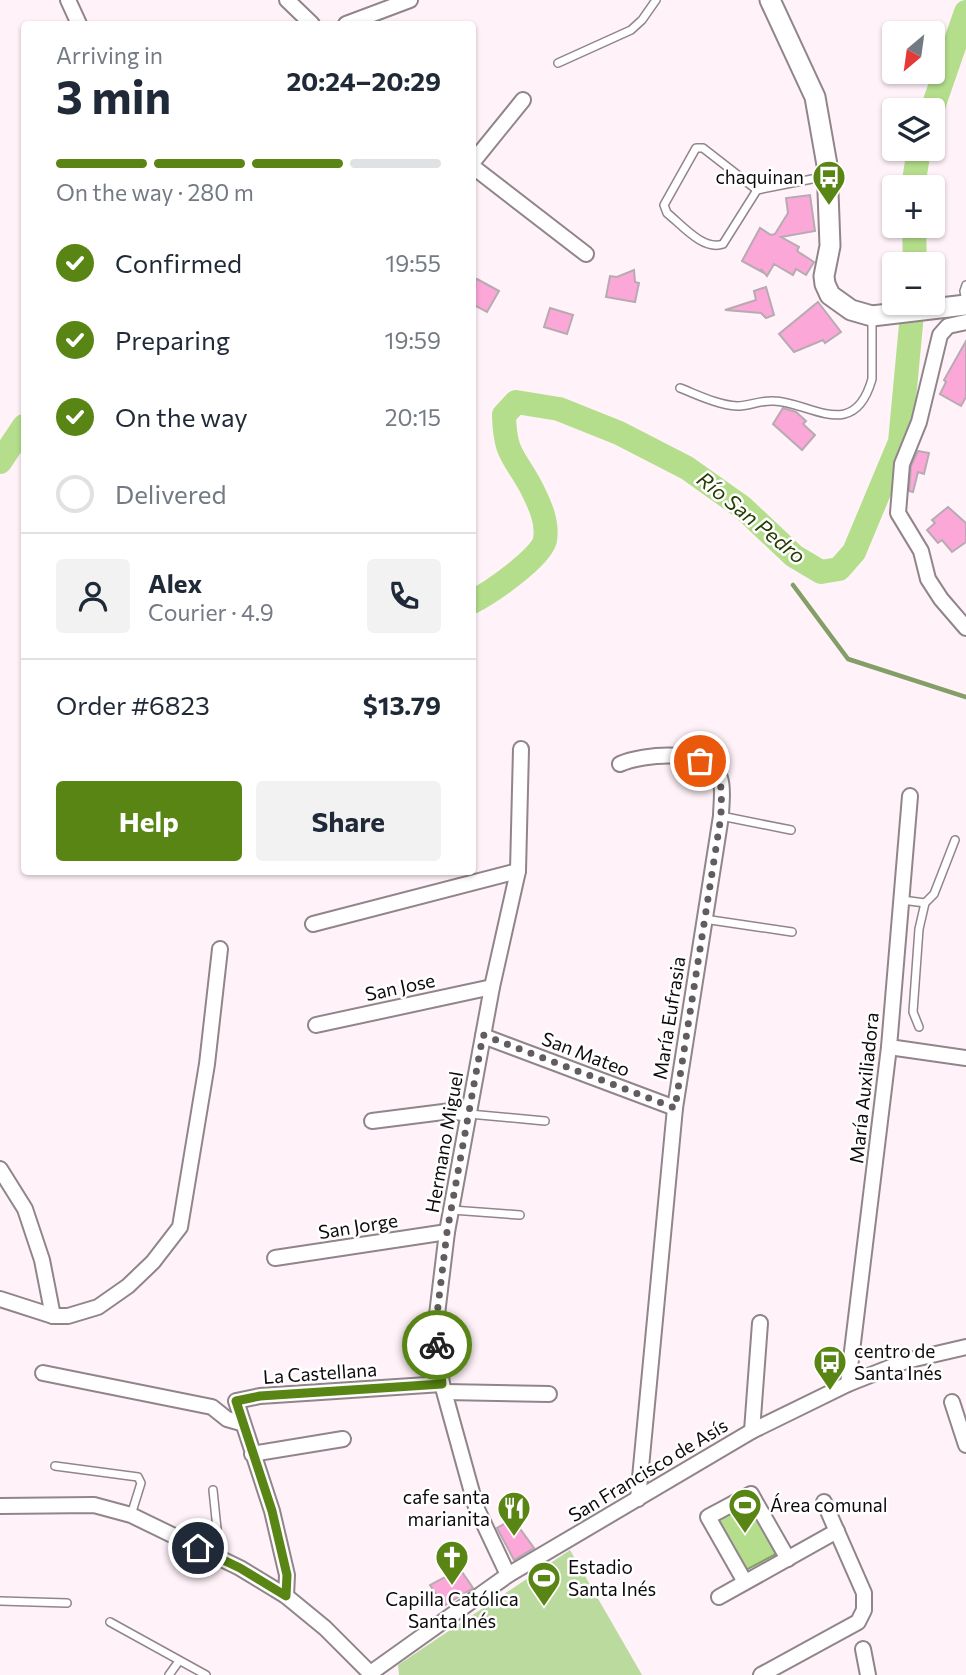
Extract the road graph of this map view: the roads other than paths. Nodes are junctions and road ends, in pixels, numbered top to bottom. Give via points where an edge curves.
1 (68, 0) edge
2 (287, 0) edge
3 (410, 0) edge
4 (656, 0) edge
5 (770, 0) edge
6 (78, 21) edge
7 (309, 21) edge
8 (354, 21) edge
9 (558, 64) dead end
10 (523, 100) dead end
11 (476, 159) edge
12 (476, 167) edge
13 (828, 176) junction
14 (758, 190) junction
15 (586, 254) dead end
16 (966, 285) edge
17 (956, 305) edge
18 (879, 315) junction
19 (966, 322) edge
20 (681, 388) dead end
21 (966, 628) edge
22 (521, 748) dead end
23 (620, 764) dead end
24 (910, 796) dead end
25 (721, 816) junction
26 (791, 830) dead end
27 (955, 840) dead end
28 (518, 871) junction
29 (901, 900) junction
30 (925, 903) junction
31 (704, 919) junction
32 (313, 924) dead end
33 (792, 932) dead end
34 (220, 949) dead end
35 (492, 987) junction
36 (316, 1025) dead end
37 (919, 1027) dead end
38 (483, 1035) junction
39 (889, 1047) junction
40 (966, 1058) edge
41 (675, 1108) junction
42 (468, 1114) junction
43 (372, 1121) dead end
44 (545, 1121) dead end
45 (0, 1169) edge
46 (452, 1210) junction
47 (520, 1215) dead end
48 (447, 1232) junction
49 (275, 1258) dead end
50 (0, 1299) edge
51 (52, 1316) junction
52 (760, 1323) dead end
53 (966, 1347) edge
54 (43, 1373) dead end
55 (848, 1384) junction
56 (443, 1388) junction
57 (549, 1394) dead end
58 (952, 1402) dead end
59 (242, 1423) junction
60 (963, 1425) edge
61 (752, 1431) junction
62 (343, 1439) dead end
63 (966, 1445) edge
64 (252, 1454) junction
65 (55, 1466) dead end
66 (213, 1490) dead end
67 (638, 1499) junction
68 (824, 1502) dead end
69 (0, 1506) edge
70 (131, 1515) junction
71 (837, 1531) junction
72 (220, 1558) junction
73 (788, 1559) junction
74 (508, 1575) junction
75 (745, 1583) junction
76 (286, 1596) junction
77 (719, 1597) dead end
78 (0, 1601) edge
79 (67, 1603) dead end
80 (110, 1622) dead end
81 (863, 1649) dead end
82 (179, 1661) junction
83 (372, 1673) edge
84 (169, 1675) edge
85 (206, 1675) edge
86 (761, 1675) edge
87 (868, 1675) edge

1 - 6 street
2 - 7 street
3 - 8 street
4 - 9 lane via 631,30
5 - 13 street via 815,97
10 - 11 street
12 - 15 street
13 - 14 lane
13 - 18 street via 830,246 825,284 838,303
14 - 14 lane via 703,148 696,148 664,205 707,245 716,246 723,244
16 - 17 lane
17 - 18 street
18 - 20 lane via 872,379 856,407 845,412 831,415 775,401 735,406
19 - 21 street via 948,326 940,335 919,422 902,464 898,513 921,551 928,579
22 - 28 street, Hermano Miguel
23 - 25 street, María Eufrasia via 657,756 700,761 720,778
24 - 29 street, María Auxiliadora
25 - 26 lane
25 - 31 street, María Eufrasia
27 - 30 lane via 934,894
28 - 32 street
28 - 35 street, Hermano Miguel
29 - 30 lane
29 - 39 street, María Auxiliadora
30 - 37 lane via 913,1012
31 - 33 lane
31 - 41 street, María Eufrasia
34 - 51 street via 180,1227 153,1262 99,1307
35 - 36 street, San Jose
35 - 38 street, Hermano Miguel
38 - 41 street, San Mateo
38 - 42 street, Hermano Miguel
39 - 40 street
39 - 55 street, María Auxiliadora
41 - 67 street, María Eufrasia
42 - 43 street via 452,1111
42 - 44 lane
42 - 46 street, Hermano Miguel
45 - 51 street via 25,1209
46 - 47 lane
46 - 48 street, Hermano Miguel
48 - 49 street, San Jorge
48 - 56 street, Hermano Miguel via 435,1331
50 - 51 street
52 - 61 street
53 - 55 street, San Francisco de Asís via 906,1361
54 - 59 street via 212,1407 227,1419
55 - 61 street, San Francisco de Asís
56 - 57 street
56 - 59 street, La Castellana via 239,1399 236,1406
56 - 74 street, Hermano Miguel via 476,1507
58 - 60 street
59 - 64 street
60 - 63 street
61 - 67 street, San Francisco de Asís
62 - 64 street
64 - 76 street via 275,1524 287,1575
65 - 70 lane via 138,1477 141,1483
66 - 72 lane
67 - 74 street, San Francisco de Asís
68 - 71 street
69 - 70 street via 94,1505
70 - 72 street
71 - 73 street
71 - 86 street via 864,1593 858,1622
72 - 76 street
73 - 75 street
73 - 75 street via 751,1494 708,1517
74 - 83 street, San Francisco de Asís
75 - 77 street
76 - 83 street
78 - 79 lane
80 - 82 lane
81 - 87 street
82 - 84 lane
82 - 85 lane

